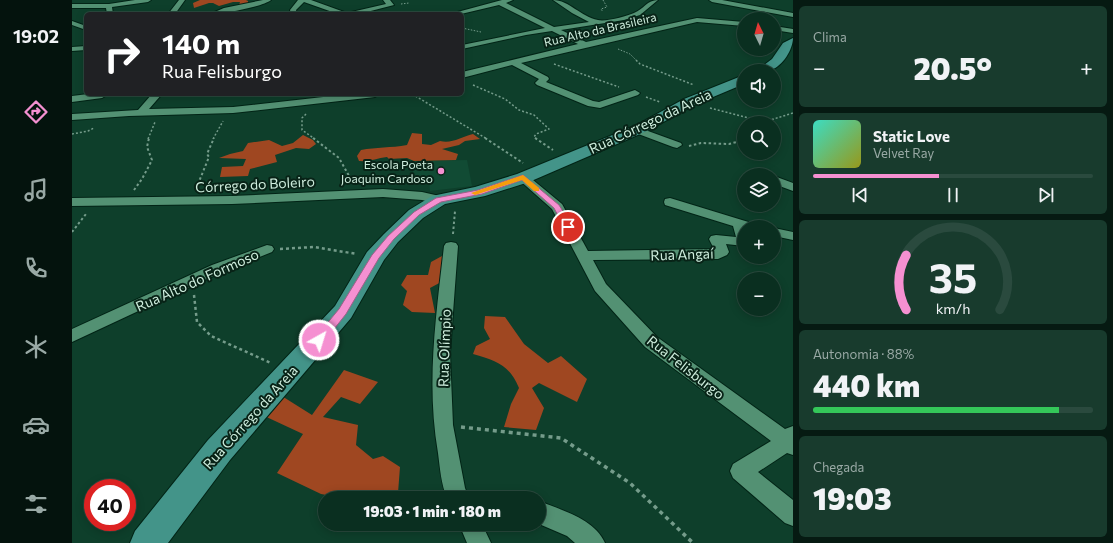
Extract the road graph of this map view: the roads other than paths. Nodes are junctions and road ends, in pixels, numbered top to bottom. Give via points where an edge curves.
1 (148, 0) edge
2 (182, 0) edge
3 (268, 0) edge
4 (302, 0) edge
5 (306, 0) edge
6 (386, 0) edge
7 (511, 0) edge
8 (556, 0) edge
9 (655, 0) edge
10 (712, 0) edge
11 (501, 3) junction
12 (751, 3) edge
13 (72, 6) edge
14 (109, 6) junction
15 (110, 12) edge
16 (173, 12) edge
17 (218, 12) edge
18 (294, 12) edge
19 (339, 12) edge
20 (359, 12) edge
21 (462, 12) edge
22 (793, 15) edge
23 (710, 20) junction
24 (72, 23) edge
25 (598, 23) junction
26 (737, 23) edge
27 (84, 27) edge
28 (551, 29) junction
29 (781, 29) edge
30 (793, 31) edge
31 (793, 41) edge
32 (586, 45) junction
33 (464, 47) edge
34 (84, 48) edge
35 (72, 49) edge
36 (513, 62) junction
37 (773, 64) edge
38 (464, 74) edge
39 (737, 82) edge
40 (635, 93) road end
41 (91, 96) edge
42 (102, 96) edge
43 (155, 96) edge
44 (258, 96) edge
45 (340, 96) edge
46 (72, 99) edge
47 (255, 108) junction
48 (141, 113) junction
49 (87, 116) junction
50 (72, 117) edge
51 (638, 130) junction
52 (677, 145) road end
53 (530, 175) junction
54 (781, 183) edge
55 (793, 187) edge
56 (446, 199) junction
57 (72, 202) edge
58 (670, 202) dead end
59 (737, 223) edge
60 (781, 233) edge
61 (793, 236) edge
62 (737, 242) edge
63 (452, 246) road end
64 (267, 249) road end
65 (584, 256) junction
66 (72, 336) edge
67 (791, 441) edge
68 (455, 491) edge
69 (546, 515) edge
70 (793, 515) edge
71 (473, 531) edge
72 (147, 543) edge
73 (479, 543) edge
74 (593, 543) edge

1 - 14 street
2 - 16 street
3 - 17 street
4 - 18 street
5 - 19 street
6 - 20 street via 391,5
7 - 11 street
8 - 25 street
9 - 25 street via 638,14
10 - 12 street
11 - 21 street
11 - 28 street
12 - 22 street
12 - 23 street via 737,14
13 - 14 street
14 - 15 street
23 - 26 street, Rua Alto da Brasileira
23 - 32 street, Rua Alto da Brasileira via 692,21
24 - 27 street
25 - 28 street
28 - 32 street
28 - 33 street
29 - 30 street
31 - 37 street via 787,44
32 - 36 street, Rua Alto da Brasileira
34 - 35 street
36 - 38 street, Rua Alto da Brasileira
36 - 40 street via 545,79 540,83 591,104 600,105
39 - 51 street, Rua Córrego da Areia via 683,105
41 - 46 street
42 - 49 street
43 - 48 street
44 - 47 street
45 - 47 street via 312,102
47 - 48 street
48 - 49 street
49 - 50 street
51 - 52 street
51 - 53 street, Rua Córrego da Areia
53 - 56 street, Rua Córrego da Areia via 479,192
53 - 65 street, Rua Felisburgo via 557,207
54 - 55 street
56 - 57 street, Córrego do Boleiro via 383,193 189,202
56 - 72 street, Rua Córrego da Areia via 416,214 375,257 343,312 219,450
58 - 59 street, Rua Angaí
60 - 61 street
62 - 65 street, Rua Angaí via 716,239 722,252 718,254
63 - 68 street, Rua Olímpio via 441,352 443,425
64 - 66 street, Rua Alto do Formoso via 171,289
65 - 67 street, Rua Felisburgo via 600,287 651,342
67 - 70 street via 741,471
69 - 74 street via 575,528
71 - 73 street

